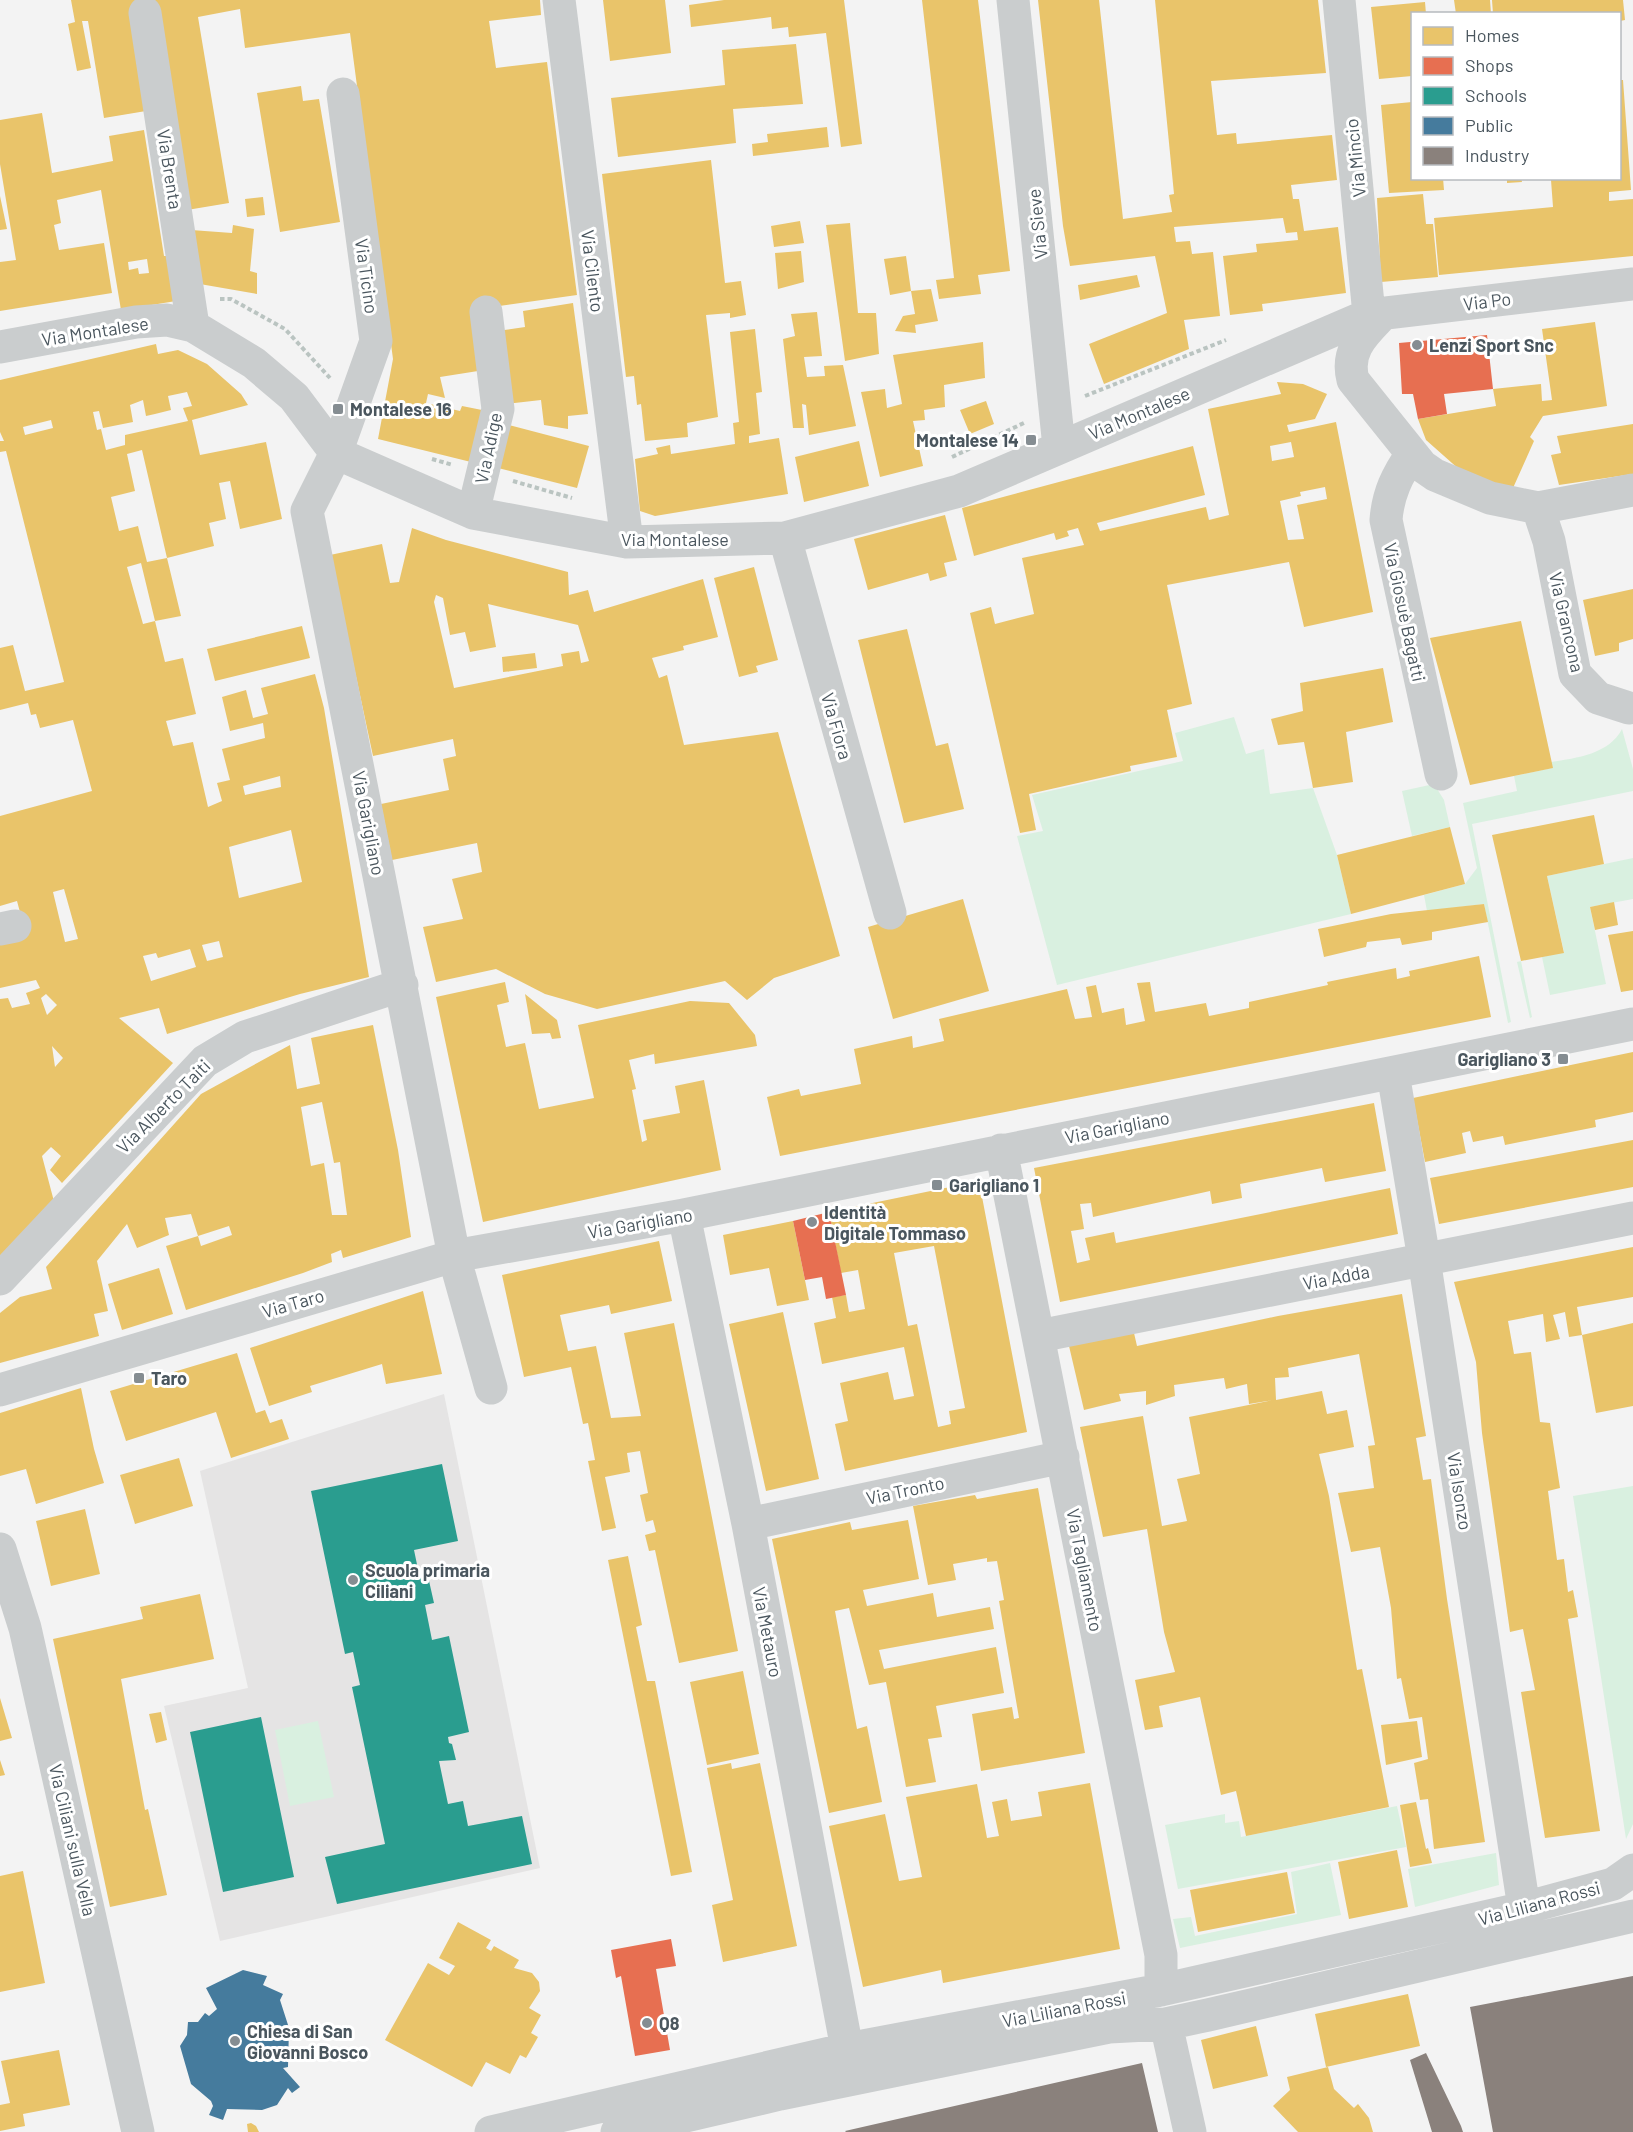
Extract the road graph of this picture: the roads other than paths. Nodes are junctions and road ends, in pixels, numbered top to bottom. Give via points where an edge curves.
1 (559, 0) edge
2 (1013, 0) edge
3 (1339, 0) edge
4 (145, 13) dead end
5 (343, 94) dead end
6 (1633, 284) edge
7 (486, 312) dead end
8 (192, 314) junction
9 (1365, 318) junction
10 (0, 347) edge
11 (1059, 447) junction
12 (336, 453) junction
13 (1412, 454) junction
14 (1633, 490) edge
15 (1538, 508) junction
16 (473, 513) junction
17 (625, 527) junction
18 (785, 538) junction
19 (1629, 708) dead end
20 (1441, 774) dead end
21 (890, 913) dead end
22 (402, 985) junction
23 (1633, 1024) edge
24 (1393, 1073) junction
25 (1001, 1150) junction
26 (684, 1215) junction
27 (1633, 1218) edge
28 (454, 1256) junction
29 (1424, 1259) junction
30 (0, 1279) edge
31 (1039, 1336) junction
32 (491, 1388) dead end
33 (0, 1390) edge
34 (1063, 1457) junction
35 (748, 1524) junction
36 (0, 1549) edge
37 (1633, 1870) edge
38 (1524, 1908) junction
39 (1633, 1917) edge
40 (1161, 1990) junction
41 (1166, 2024) junction
42 (847, 2049) junction
43 (138, 2132) edge
44 (491, 2132) edge
45 (617, 2132) edge
46 (1190, 2132) edge

1 - 17 street, Via Cilento
2 - 11 street, Via Sieve
3 - 9 street, Via Mincio
4 - 8 street, Via Brenta
5 - 12 street, Via Ticino via 376,341
6 - 9 street, Via Po
7 - 16 street, Via Adige via 498,408
8 - 10 street, Via Montalese
8 - 12 street, Via Montalese via 294,397
9 - 11 street, Via Montalese
9 - 13 street via 1350,366 1353,380
11 - 18 street, Via Montalese via 959,491
12 - 16 street, Via Montalese
12 - 22 street, Via Garigliano via 307,511
13 - 15 street via 1435,475 1481,494
13 - 20 street, Via Giosuè Bagatti via 1398,473 1388,499 1386,520
14 - 15 street
15 - 19 street, Via Grancona via 1549,541 1575,674 1598,698
16 - 17 street, Via Montalese
17 - 18 street, Via Montalese
18 - 21 street, Via Fiora
22 - 28 street, Via Garigliano
22 - 30 street, Via Alberto Taiti via 245,1037 205,1060
23 - 24 street, Via Garigliano
24 - 25 street, Via Garigliano
24 - 29 street, Via Isonzo
25 - 26 street, Via Garigliano
25 - 31 street, Via Tagliamento
26 - 28 street, Via Garigliano
26 - 35 street, Via Metauro
27 - 29 street, Via Adda
28 - 32 street
28 - 33 street, Via Taro
29 - 31 street, Via Adda
29 - 38 street, Via Isonzo
31 - 34 street, Via Tagliamento
34 - 35 street, Via Tronto
34 - 40 street, Via Tagliamento via 1161,1954
35 - 42 street, Via Metauro
36 - 43 street, Via Ciliani sulla Vella via 25,1628
37 - 38 street, Via Liliana Rossi via 1612,1884
38 - 40 street, Via Liliana Rossi
39 - 41 street, Via Liliana Rossi
40 - 42 street, Via Liliana Rossi
41 - 45 street, Via Liliana Rossi via 1109,2027 780,2094
41 - 46 street
42 - 44 street, Via Liliana Rossi

